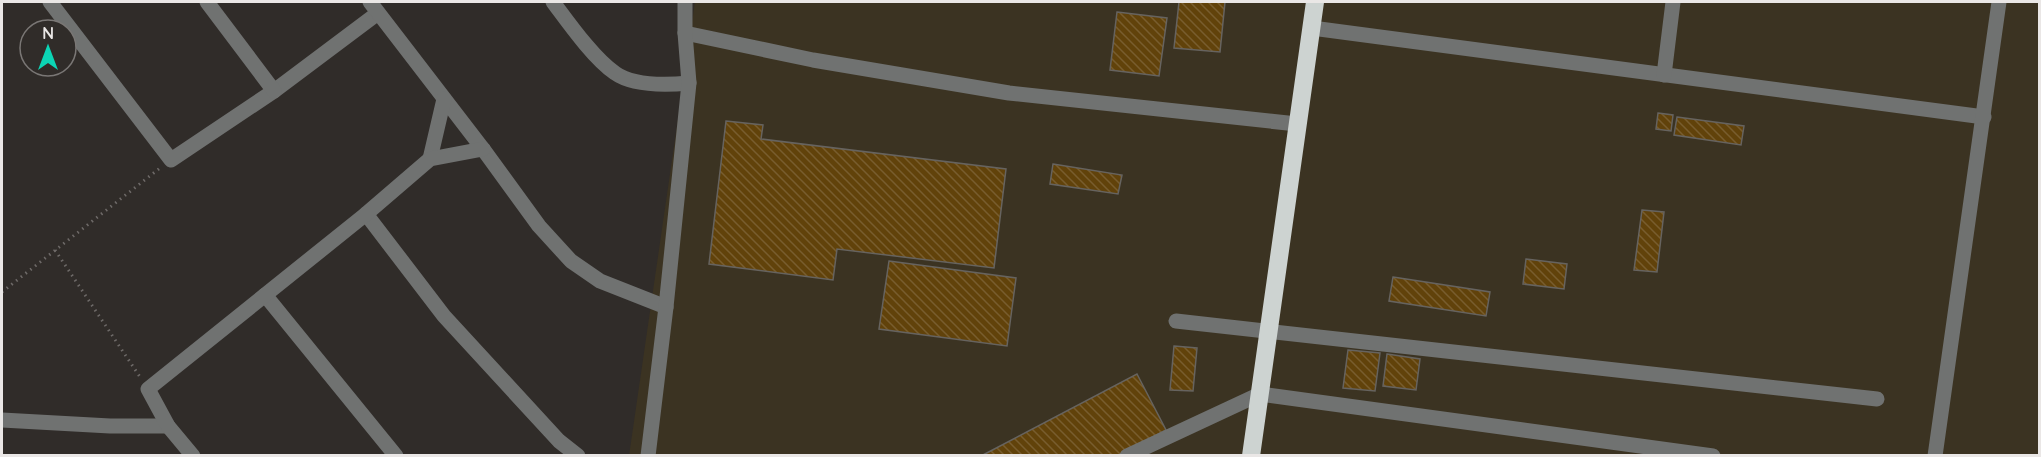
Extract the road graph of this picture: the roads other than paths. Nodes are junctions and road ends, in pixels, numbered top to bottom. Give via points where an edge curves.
1 (50, 2) edge
2 (207, 2) edge
3 (553, 2) edge
4 (685, 2) edge
5 (1315, 2) edge
6 (1673, 2) edge
7 (1999, 2) edge
8 (374, 7) edge
9 (1312, 28) junction
10 (685, 33) junction
11 (1664, 75) junction
12 (689, 83) junction
13 (274, 91) junction
14 (444, 99) junction
15 (1984, 117) junction
16 (1297, 124) junction
17 (483, 149) junction
18 (430, 159) junction
19 (366, 214) junction
20 (265, 294) junction
21 (666, 307) junction
22 (1176, 321) dead end
23 (1270, 332) junction
24 (1260, 394) junction
25 (1877, 399) dead end
26 (2, 420) edge
27 (168, 426) junction
28 (193, 456) edge
29 (396, 456) edge
30 (578, 456) edge
31 (648, 456) edge
32 (1127, 456) edge
33 (1251, 456) edge
34 (1713, 456) edge
35 (1935, 456) edge

1 - 13 street via 171,160
2 - 13 street
3 - 12 street via 615,74 666,85
4 - 10 street
5 - 9 highway
6 - 11 street
7 - 15 street
8 - 13 street
8 - 14 street
9 - 11 street
9 - 16 highway
10 - 12 street
10 - 16 street via 813,60 1009,93
11 - 15 street
12 - 21 street
14 - 17 street
14 - 18 street
15 - 35 street
16 - 23 highway
17 - 18 street
17 - 21 street via 538,226 571,261 600,281
18 - 19 street
19 - 20 street
19 - 30 street via 444,316 559,441
20 - 27 street via 147,389
20 - 29 street
21 - 31 street
22 - 23 street
23 - 24 highway
23 - 25 street
24 - 32 street
24 - 33 highway
24 - 34 street
26 - 27 street
27 - 28 street

